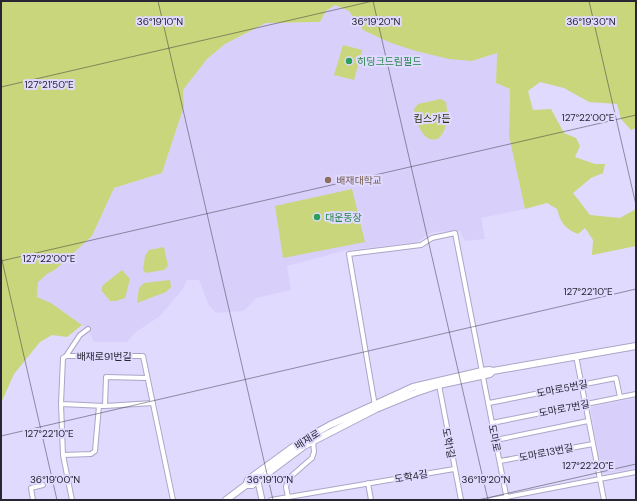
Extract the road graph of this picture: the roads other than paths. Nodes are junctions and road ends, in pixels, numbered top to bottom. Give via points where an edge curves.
1 (88, 329) dead end
2 (636, 346) edge
3 (66, 356) junction
4 (576, 356) junction
5 (483, 373) junction
6 (147, 378) junction
7 (582, 384) junction
8 (439, 385) junction
9 (636, 394) edge
10 (620, 397) junction
11 (153, 402) junction
12 (489, 403) junction
13 (61, 404) junction
14 (585, 404) junction
15 (99, 406) junction
16 (105, 406) junction
17 (376, 407) junction
18 (588, 421) junction
19 (492, 423) junction
20 (313, 440) junction
21 (496, 440) junction
22 (593, 444) junction
23 (63, 455) junction
24 (500, 461) junction
25 (454, 468) junction
26 (636, 472) edge
27 (257, 477) junction
28 (600, 479) junction
29 (368, 483) junction
30 (43, 486) dead end
31 (288, 497) junction
32 (507, 499) edge
33 (33, 500) edge
34 (72, 500) edge
35 (173, 500) edge
36 (226, 500) edge
37 (262, 500) edge
38 (271, 500) edge
39 (371, 500) edge
40 (460, 500) edge
41 (491, 500) edge
42 (604, 500) edge

1 - 3 street, 배재로91번길 via 80,335
2 - 4 main road, 배재로
3 - 6 street, 배재로91번길 via 143,356
3 - 13 street, 배재로91번길 via 63,358
4 - 5 main road, 배재로 via 493,371 490,374
4 - 7 street
5 - 8 main road, 배재로
5 - 12 street, 도마로
5 - 17 main road, 배재로 via 413,387
5 - 17 street via 455,233 432,238 421,245 349,254
6 - 11 street
6 - 16 street via 106,377
7 - 10 street, 도마로5번길 via 616,378
7 - 12 street, 도마로5번길
7 - 14 street
8 - 17 main road, 배재로
8 - 25 street, 도학1길
9 - 10 street, 도마로7번길
10 - 14 street, 도마로7번길
11 - 16 street
11 - 35 street
12 - 19 street, 도마로
13 - 15 street
13 - 23 street, 배재로91번길
14 - 18 street
14 - 19 street, 도마로7번길
15 - 16 street
15 - 23 street via 95,451 91,454
17 - 20 main road, 배재로
17 - 27 main road, 배재로 via 312,435
18 - 21 street
18 - 22 street
19 - 21 street, 도마로
20 - 27 main road, 배재로
20 - 31 street via 312,458 288,479
21 - 24 street, 도마로
22 - 24 street, 도마로13번길
22 - 28 street
23 - 34 street, 배재로91번길
24 - 32 street, 도마로
25 - 29 street, 도학4길
25 - 40 street, 도학1길
26 - 28 street
27 - 36 main road, 배재로 via 248,480 246,485
27 - 37 street
28 - 32 street
28 - 42 street
29 - 31 street, 도학4길
29 - 39 street
30 - 33 street via 31,488
31 - 38 street, 도학4길
32 - 41 street

